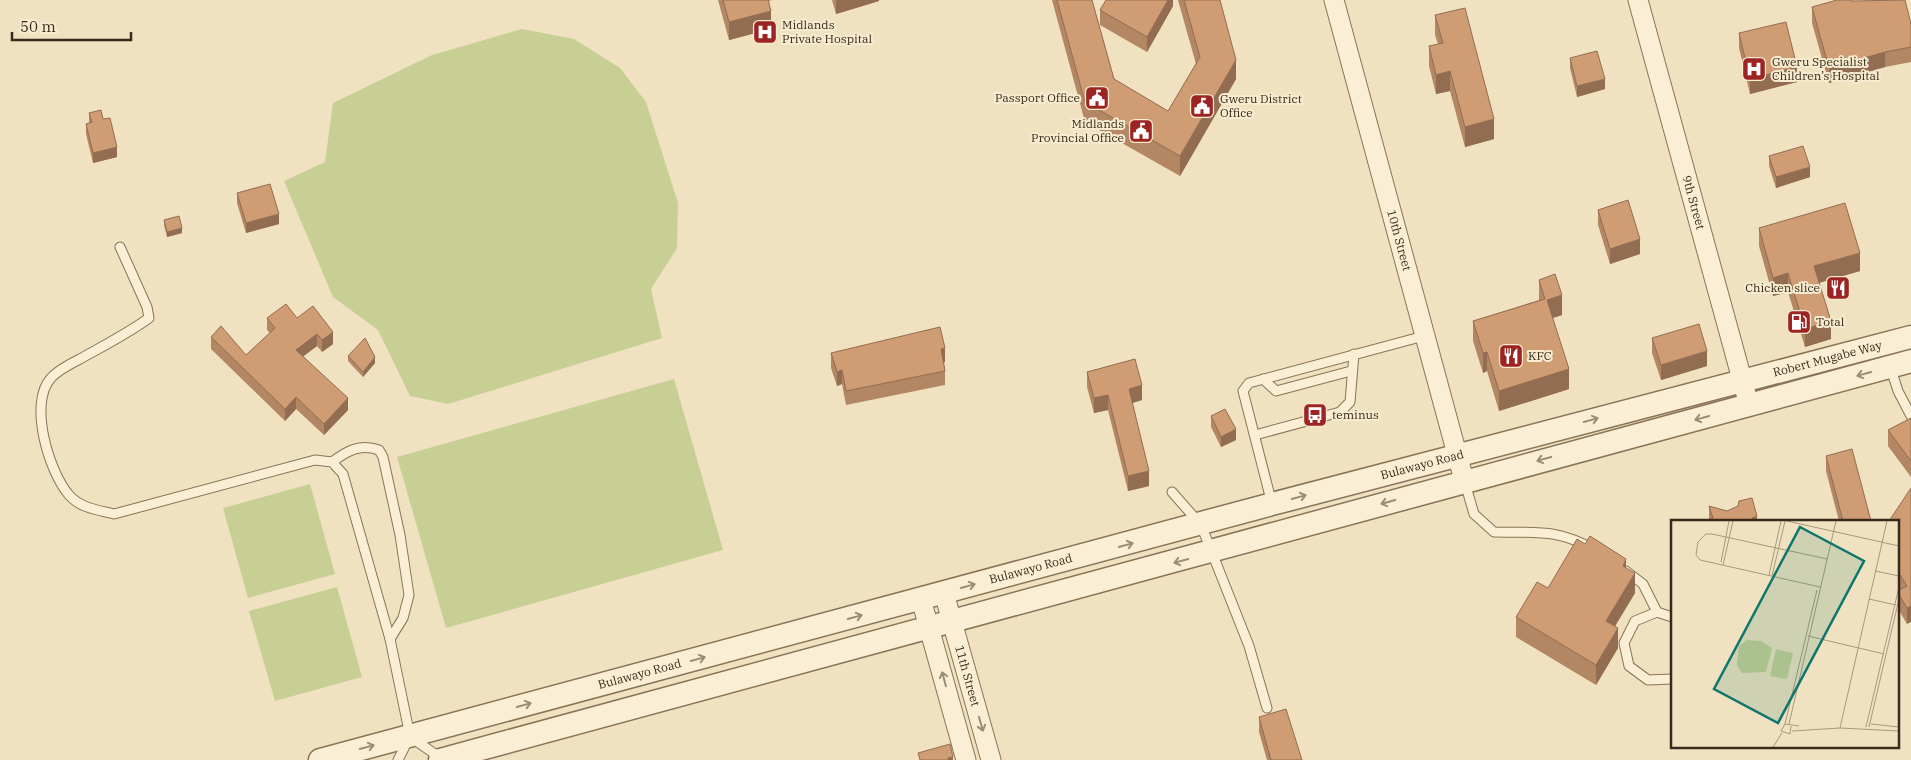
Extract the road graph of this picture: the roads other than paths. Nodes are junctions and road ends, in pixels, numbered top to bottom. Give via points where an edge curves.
1 (1334, 0) edge
2 (1638, 0) edge
3 (120, 246) dead end
4 (1424, 336) junction
5 (1911, 337) edge
6 (1354, 354) junction
7 (1892, 357) edge
8 (1350, 371) junction
9 (1263, 379) junction
10 (1743, 379) junction
11 (1749, 405) junction
12 (1911, 416) edge
13 (1254, 435) junction
14 (1456, 456) junction
15 (332, 462) junction
16 (1464, 480) junction
17 (1172, 492) dead end
18 (1272, 504) junction
19 (1201, 525) junction
20 (1210, 553) junction
21 (1605, 556) edge
22 (1620, 566) edge
23 (944, 593) junction
24 (921, 599) junction
25 (1657, 612) junction
26 (1671, 617) edge
27 (952, 623) junction
28 (930, 629) junction
29 (390, 639) junction
30 (1671, 679) edge
31 (1267, 708) dead end
32 (410, 736) junction
33 (320, 760) edge
34 (398, 760) edge
35 (441, 760) edge
36 (966, 760) edge
37 (991, 760) edge

1 - 4 street, 10th Street
2 - 10 street, 9th Street
3 - 15 lane via 149,318 68,365 51,378 40,396 42,431 54,468 69,496 84,507 114,514 315,460
4 - 6 lane
4 - 14 street, 10th Street
5 - 7 street, Robert Mugabe Way
6 - 8 lane
6 - 9 lane
7 - 10 street, Robert Mugabe Way
7 -> 11 street, Robert Mugabe Way
7 - 12 lane via 1898,391
8 - 9 lane via 1276,391
8 - 13 lane via 1350,402 1340,412
9 - 13 lane via 1250,383 1243,391
10 - 11 street, 9th Street
14 -> 10 street, Bulawayo Road
11 -> 16 street
13 - 18 lane
14 - 16 street, 10th Street
18 -> 14 street, Bulawayo Road
15 - 29 lane via 343,474
15 - 29 lane via 345,452 362,446 379,450 383,457 409,595 403,618
16 -> 20 street
16 - 21 lane via 1474,514 1494,532 1551,532 1576,538
17 - 19 lane
18 - 19 street, Bulawayo Road
19 - 20 lane
23 -> 19 street, Bulawayo Road
20 -> 27 street
20 - 31 lane via 1246,638
22 - 25 lane via 1643,584
23 - 24 street, Bulawayo Road
23 - 27 street, 11th Street
24 - 28 street, 11th Street
32 -> 24 street, Bulawayo Road
25 - 26 lane
25 - 30 lane via 1635,621 1624,643 1629,666 1648,680
27 - 28 street
27 -> 37 street, 11th Street
28 - 35 street
36 -> 28 street, 11th Street
29 - 32 lane
33 -> 32 street, Bulawayo Road
32 - 34 lane
32 - 35 lane

